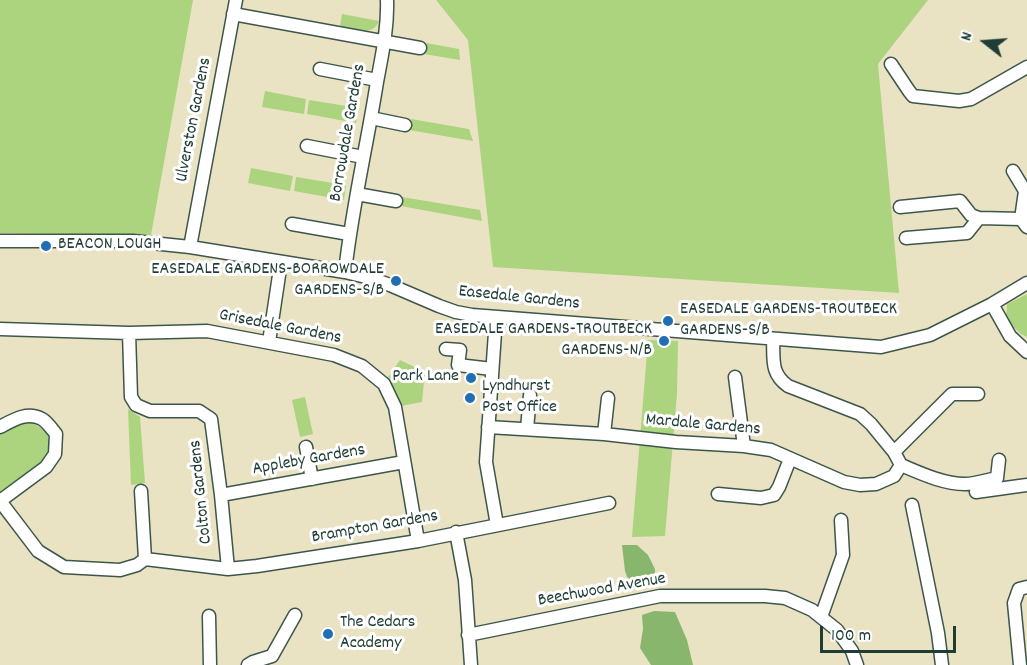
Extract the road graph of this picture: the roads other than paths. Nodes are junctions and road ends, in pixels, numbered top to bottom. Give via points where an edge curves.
1 (236, 0) edge
2 (387, 0) edge
3 (233, 14) junction
4 (384, 41) junction
5 (420, 48) dead end
6 (891, 64) dead end
7 (1027, 67) edge
8 (320, 69) dead end
9 (377, 80) junction
10 (371, 118) junction
11 (405, 125) dead end
12 (307, 147) dead end
13 (363, 157) junction
14 (1013, 171) dead end
15 (357, 194) junction
16 (396, 201) dead end
17 (900, 207) dead end
18 (979, 218) junction
19 (1024, 223) edge
20 (292, 224) dead end
21 (349, 234) junction
22 (906, 238) dead end
23 (0, 241) edge
24 (190, 247) junction
25 (282, 262) junction
26 (345, 272) junction
27 (1027, 283) edge
28 (992, 304) junction
29 (496, 318) junction
30 (0, 330) edge
31 (129, 333) junction
32 (773, 339) junction
33 (269, 342) junction
34 (446, 349) dead end
35 (1027, 352) edge
36 (492, 369) junction
37 (735, 377) dead end
38 (978, 394) dead end
39 (530, 395) dead end
40 (608, 398) dead end
41 (0, 427) edge
42 (488, 427) junction
43 (527, 429) junction
44 (604, 434) junction
45 (744, 446) junction
46 (306, 447) dead end
47 (894, 452) junction
48 (790, 459) junction
49 (999, 460) dead end
50 (404, 462) junction
51 (901, 465) junction
52 (312, 479) junction
53 (1027, 485) edge
54 (141, 491) dead end
55 (976, 492) dead end
56 (718, 494) dead end
57 (221, 495) junction
58 (0, 501) edge
59 (609, 503) dead end
60 (912, 505) dead end
61 (841, 520) dead end
62 (497, 525) junction
63 (456, 532) junction
64 (418, 540) junction
65 (145, 559) junction
66 (228, 569) junction
67 (1027, 587) edge
68 (296, 615) dead end
69 (209, 616) dead end
70 (820, 617) junction
71 (468, 634) junction
72 (210, 665) edge
73 (248, 665) edge
74 (471, 665) edge
75 (856, 665) edge
76 (942, 665) edge
77 (1020, 665) edge

1 - 3 street, Ulverston Gardens
2 - 4 street, Borrowdale Gardens
3 - 4 street
3 - 24 street, Ulverston Gardens
4 - 5 street
4 - 9 street, Borrowdale Gardens
6 - 7 street via 913,96 959,101 971,99
8 - 9 street
9 - 10 street, Borrowdale Gardens
10 - 11 street
10 - 13 street, Borrowdale Gardens
12 - 13 street
13 - 15 street, Borrowdale Gardens
14 - 19 street via 1025,191
15 - 16 street
15 - 21 street, Borrowdale Gardens
17 - 18 street via 960,201 971,215
18 - 19 street
18 - 22 street via 967,233
20 - 21 street
21 - 26 street, Borrowdale Gardens
23 - 24 street, Easedale Gardens via 133,241
24 - 25 street, Easedale Gardens
25 - 26 street, Easedale Gardens
25 - 33 street
26 - 29 street, Easedale Gardens via 390,285 456,312
27 - 28 street, Easedale Gardens
28 - 32 street, Easedale Gardens via 930,335 881,347
28 - 35 street via 1010,336
29 - 32 street, Easedale Gardens
29 - 36 street
30 - 31 street, Grisedale Gardens
31 - 33 street, Grisedale Gardens via 207,331
31 - 57 street, Colton Gardens via 131,397 136,405 150,411 199,411 211,419
32 - 47 street via 774,366 780,380 860,414
33 - 50 street, Grisedale Gardens via 334,355 362,366 384,384 395,407
34 - 36 street via 460,350 458,364
36 - 42 street
37 - 45 street
38 - 47 street via 952,394
39 - 43 street
40 - 44 street
41 - 58 street via 18,417 32,416 44,419 56,434 56,454 46,467
42 - 43 street, Mardale Gardens
42 - 62 street via 486,462
43 - 44 street, Mardale Gardens
44 - 45 street, Mardale Gardens
45 - 48 street, Mardale Gardens via 771,450
46 - 52 street
47 - 51 street
48 - 51 street, Mardale Gardens via 860,485 876,484 894,476
48 - 56 street via 774,495 761,498
49 - 51 street via 997,478 966,484
50 - 52 street, Appleby Gardens
50 - 64 street, Grisedale Gardens
52 - 57 street, Appleby Gardens
53 - 55 street
54 - 65 street
57 - 66 street, Colton Gardens
58 - 65 street via 38,551 64,567 120,570 137,566
59 - 62 street, Brampton Gardens
60 - 76 street
61 - 70 street via 843,555
62 - 63 street, Brampton Gardens
63 - 64 street, Brampton Gardens
63 - 71 street via 465,580
64 - 66 street, Brampton Gardens
65 - 66 street, Brampton Gardens
67 - 77 street via 1019,589 1014,603
68 - 73 street via 272,656
69 - 72 street
70 - 71 street, Beechwood Avenue via 785,598 660,596
70 - 75 street, Beechwood Avenue via 837,630 852,651
71 - 74 street

